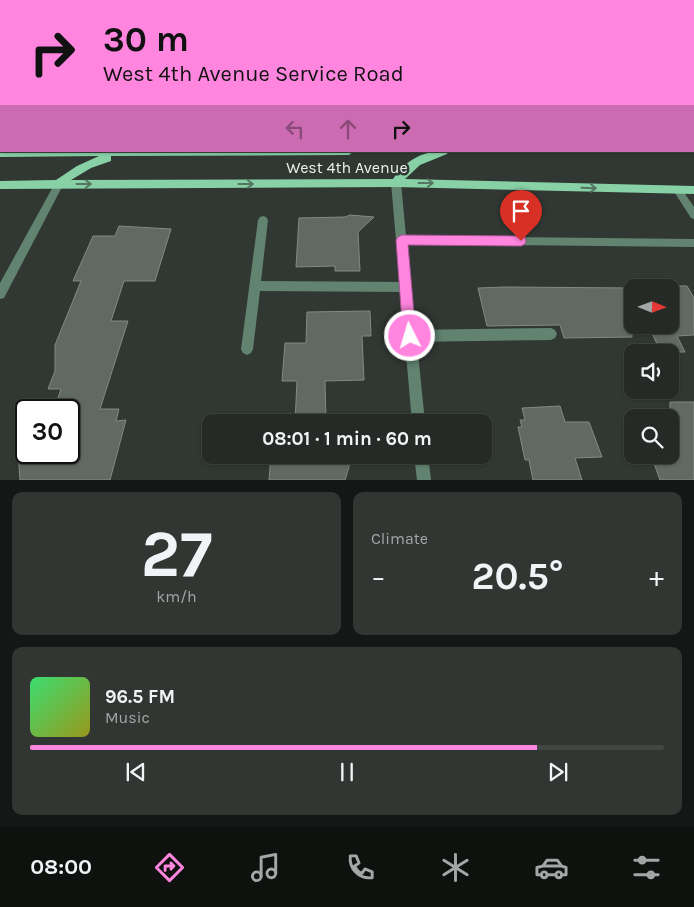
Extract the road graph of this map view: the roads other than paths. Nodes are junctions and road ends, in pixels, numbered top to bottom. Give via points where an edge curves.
1 (237, 152) edge
2 (440, 152) edge
3 (0, 153) edge
4 (126, 153) junction
5 (396, 183) junction
6 (58, 184) junction
7 (0, 185) edge
8 (678, 190) junction
9 (694, 190) edge
10 (694, 215) edge
11 (263, 220) dead end
12 (402, 240) junction
13 (694, 243) edge
14 (255, 286) junction
15 (405, 287) junction
16 (0, 294) edge
17 (551, 334) dead end
18 (410, 336) junction
19 (247, 349) dead end
20 (417, 414) edge
21 (423, 464) edge
22 (424, 480) edge

1 - 4 main road, West 4th Avenue
2 - 5 main road via 406,168
3 - 4 main road, West 4th Avenue
4 - 6 main road via 92,161
6 -> 5 main road, West 4th Avenue
5 -> 8 main road, West 4th Avenue
5 - 12 street
6 - 7 main road, West 4th Avenue
6 - 16 street
8 - 9 main road, West 4th Avenue
8 - 10 street
11 - 14 street
12 - 13 street
12 - 15 street
14 - 15 street
14 - 19 street
15 - 18 street
17 - 18 street
18 - 20 street
21 - 22 street

